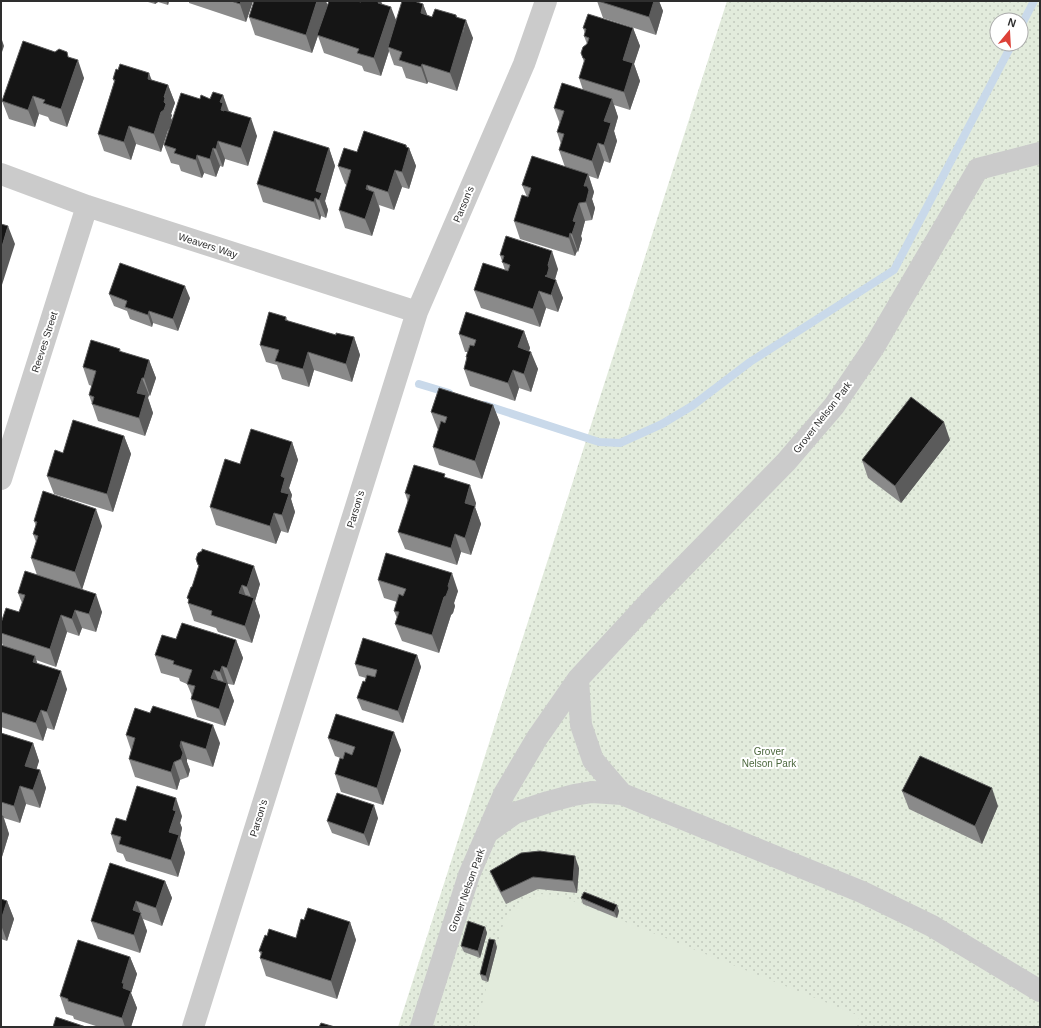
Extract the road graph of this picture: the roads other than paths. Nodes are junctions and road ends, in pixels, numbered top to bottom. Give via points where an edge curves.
1 (546, 1) edge
2 (1040, 153) edge
3 (1, 174) edge
4 (87, 206) junction
5 (417, 312) junction
6 (1, 479) edge
7 (578, 679) junction
8 (622, 794) junction
9 (487, 833) junction
10 (1040, 991) edge
11 (193, 1027) edge
12 (421, 1027) edge

1 - 5 street, Parson's via 524,64
2 - 7 street, Grover Nelson Park via 978,169 874,347 834,406 786,462
3 - 4 street, Weavers Way
4 - 5 street, Weavers Way
4 - 6 street, Reeves Street
5 - 11 street, Parson's
7 - 8 street via 582,725 593,760
7 - 9 street, Grover Nelson Park via 537,738 504,794
8 - 9 street via 592,792 554,800 515,813
8 - 10 street via 869,895 932,926
9 - 12 street, Grover Nelson Park via 469,875

